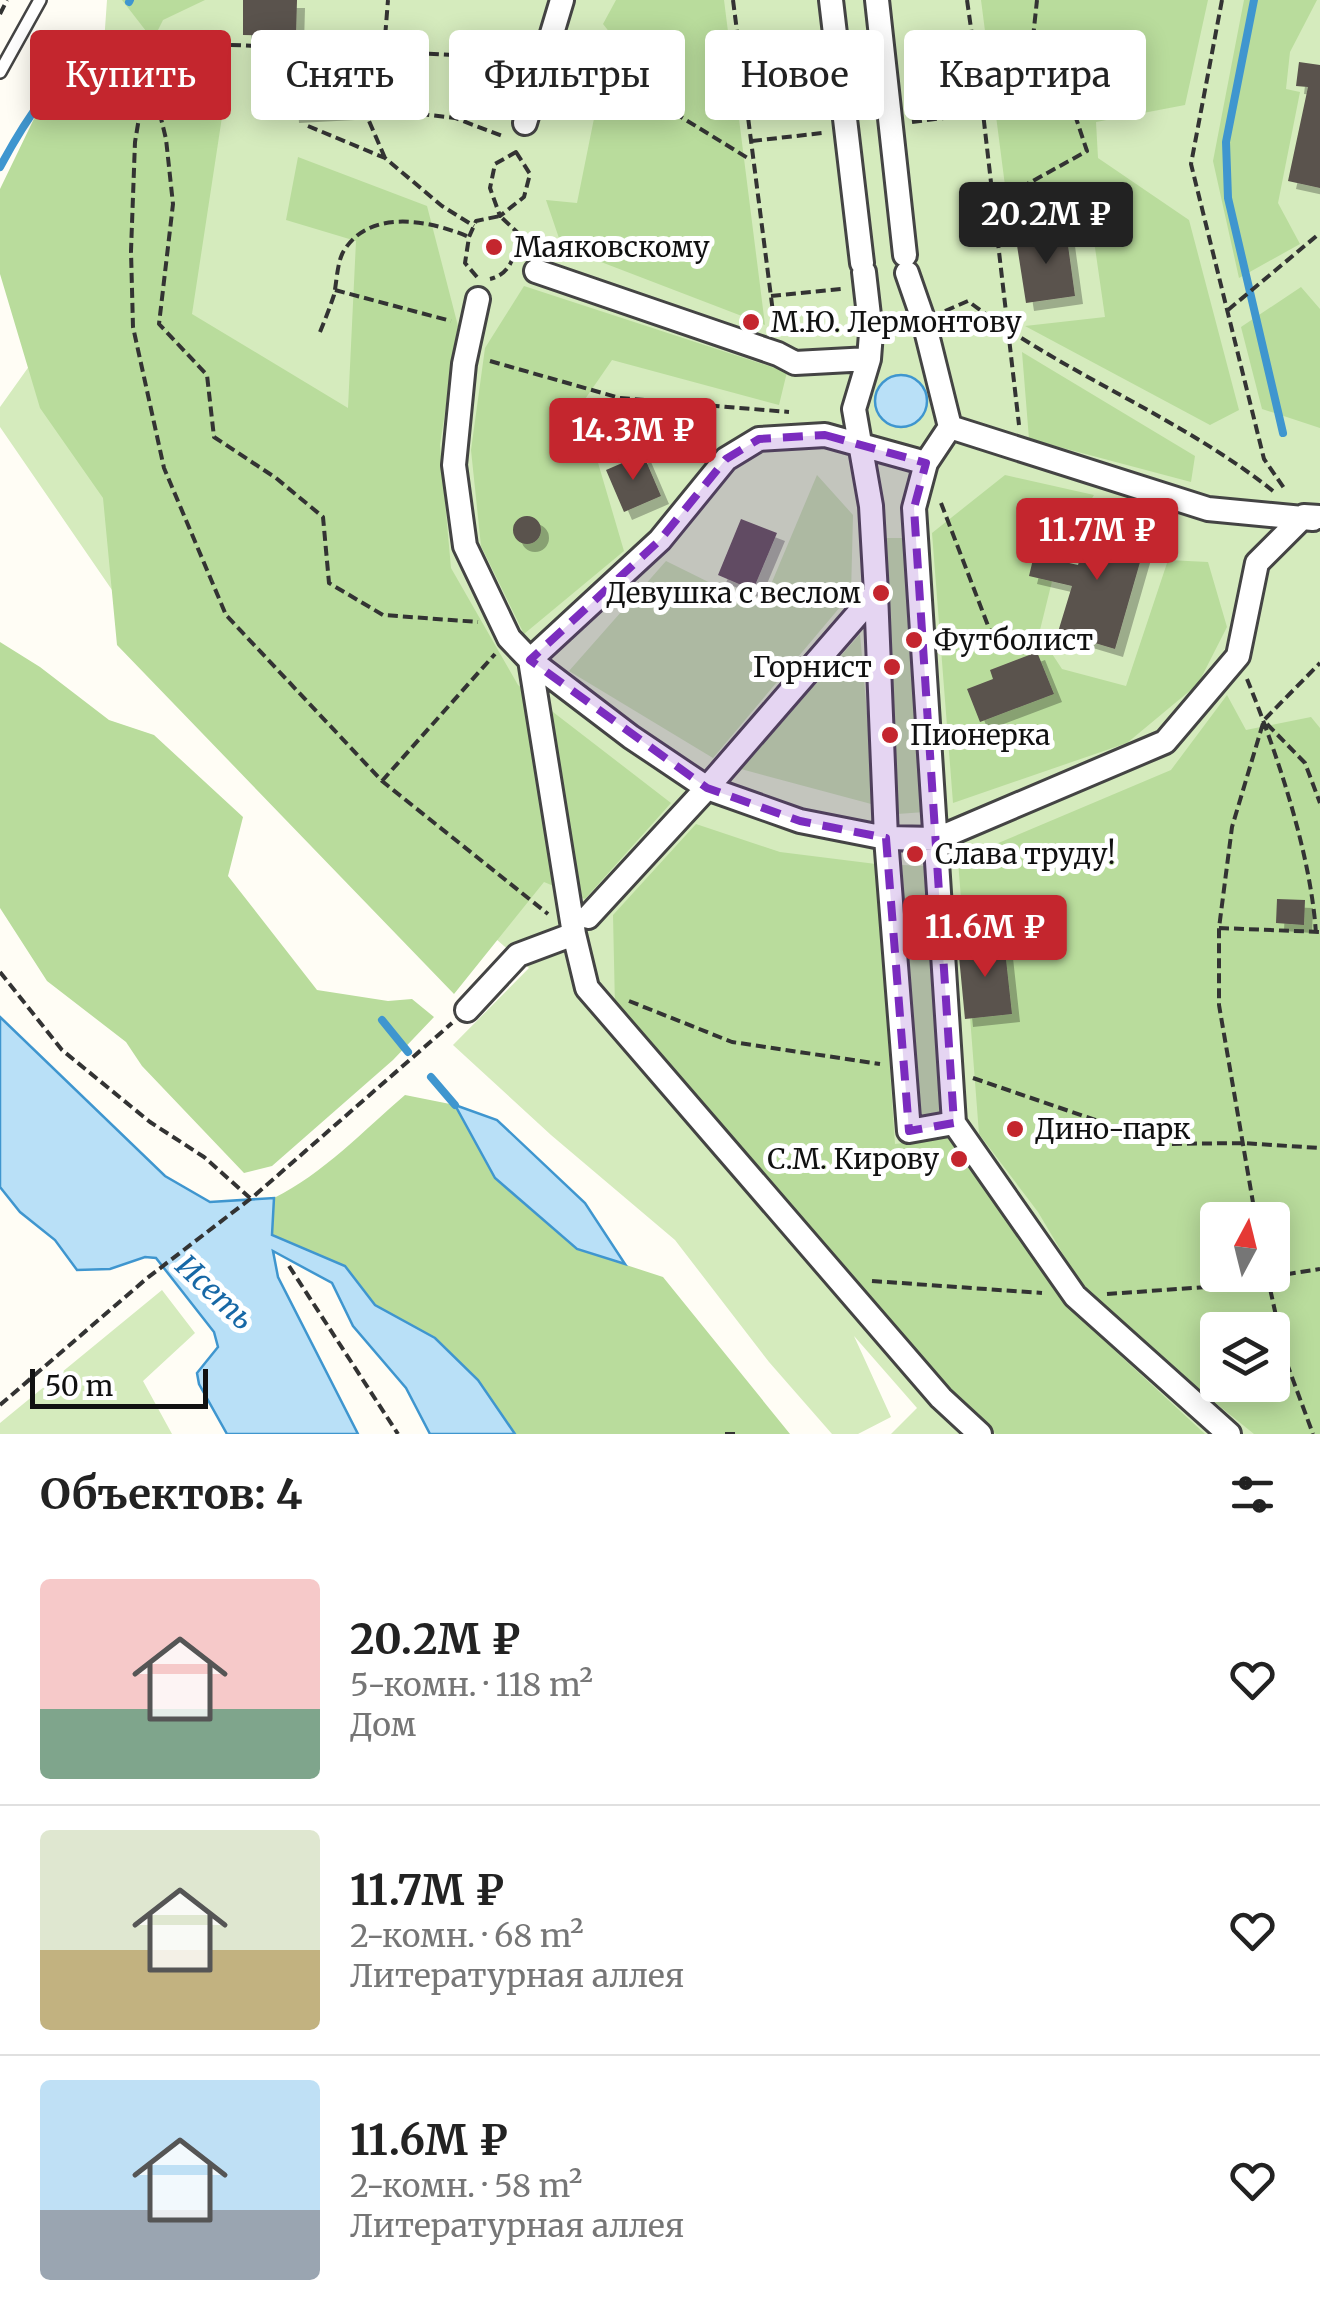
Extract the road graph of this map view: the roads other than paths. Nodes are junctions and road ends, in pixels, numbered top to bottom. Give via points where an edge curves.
1 (40, 0) edge
2 (562, 0) edge
3 (831, 0) edge
4 (876, 0) edge
5 (0, 72) edge
6 (522, 133) road end
7 (536, 271) dead end
8 (478, 299) dead end
9 (870, 360) junction
10 (950, 426) junction
11 (862, 443) junction
12 (926, 463) junction
13 (1315, 518) edge
14 (876, 593) junction
15 (530, 660) junction
16 (707, 788) junction
17 (886, 838) junction
18 (937, 838) junction
19 (581, 926) junction
20 (467, 1010) road end
21 (954, 1124) junction
22 (980, 1434) edge
23 (1230, 1434) edge

1 - 5 lane
2 - 6 street
3 - 9 street
4 - 10 street via 906,264
7 - 9 street via 795,362
8 - 15 street via 454,465 465,546 506,631
9 - 11 street via 854,409
10 - 12 street
10 - 13 street via 1208,509
11 - 12 street
11 - 14 street
11 - 15 street via 825,435 759,439 726,459 660,540
12 - 18 street via 914,508
13 - 18 street via 1257,563 1238,656 1165,742
14 - 16 street
14 - 17 street
15 - 16 street
15 - 19 street
16 - 17 street via 800,821
16 - 19 street
17 - 18 street
17 - 21 street via 909,1131
18 - 21 street
19 - 20 street via 518,955
19 - 22 street via 586,988 941,1398
21 - 23 street via 1075,1296

